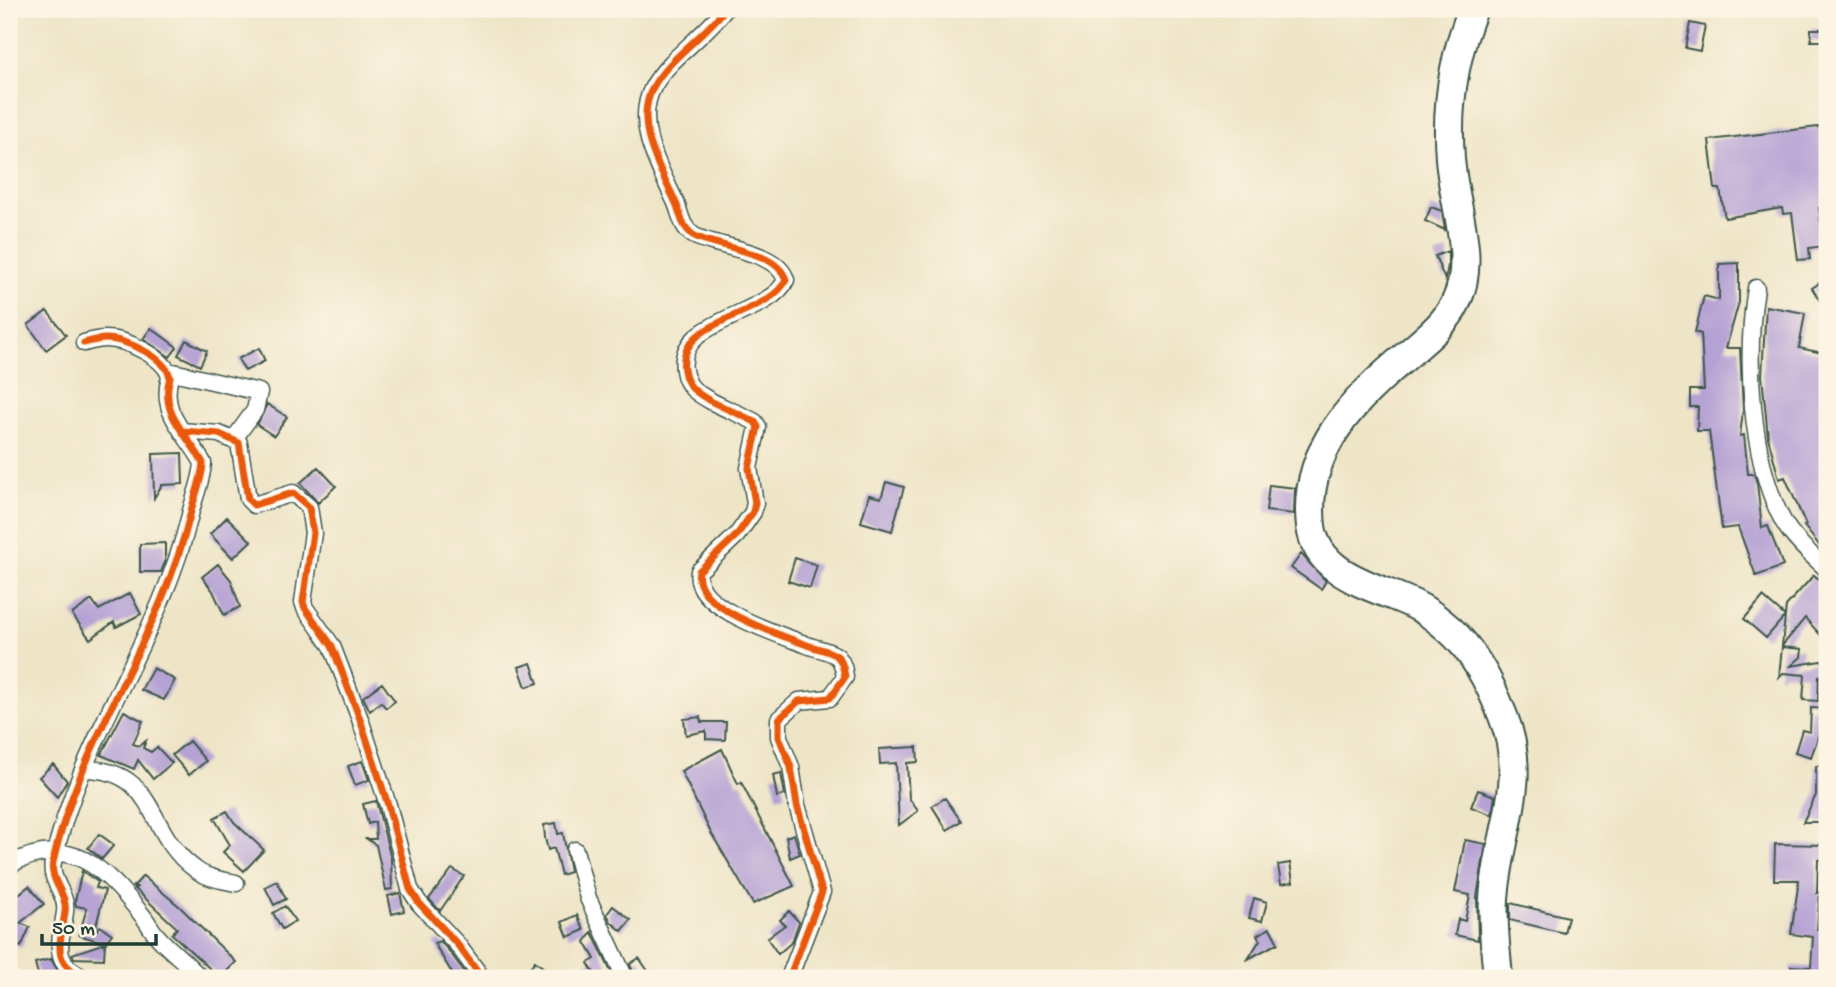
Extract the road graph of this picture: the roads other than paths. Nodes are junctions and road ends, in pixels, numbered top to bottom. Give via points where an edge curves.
1 (725, 9) edge
2 (1473, 9) edge
3 (1756, 288) dead end
4 (85, 342) dead end
5 (169, 371) junction
6 (182, 431) junction
7 (234, 439) junction
8 (1827, 569) edge
9 (85, 769) junction
10 (56, 850) junction
11 (575, 850) dead end
12 (9, 866) edge
13 (236, 883) dead end
14 (86, 978) edge
15 (200, 978) edge
16 (482, 978) edge
17 (625, 978) edge
18 (789, 978) edge
19 (1498, 978) edge

1 - 18 street via 654,84 646,122 658,167 686,228 705,241 743,248 780,270 786,280 774,295 693,341 683,352 683,363 692,388 758,427 749,468 753,512 737,535 699,571 700,587 722,609 830,653 844,667 845,677 830,698 799,701 779,719 779,737 791,767 822,892
2 - 19 highway via 1453,77 1449,114 1452,189 1466,257 1464,284 1443,322 1354,402 1337,425 1316,476 1311,526 1315,542 1334,566 1351,578 1417,605 1451,631 1474,659 1504,718 1515,776 1494,899
3 - 8 street via 1748,369 1765,475 1784,522
4 - 5 street via 121,341
5 - 6 street via 168,410
5 - 7 street via 259,392 254,411
6 - 7 street
6 - 9 street via 202,463 202,473 177,568
7 - 16 street via 242,449 248,499 254,505 293,493 309,508 313,533 305,608 332,646 360,719 410,889
9 - 10 street
9 - 13 street via 105,769 127,777 187,862 203,874
10 - 12 street via 35,852
10 - 14 street via 53,876 66,910 60,954 66,966
10 - 15 street via 86,860 102,874
11 - 17 street via 588,898

